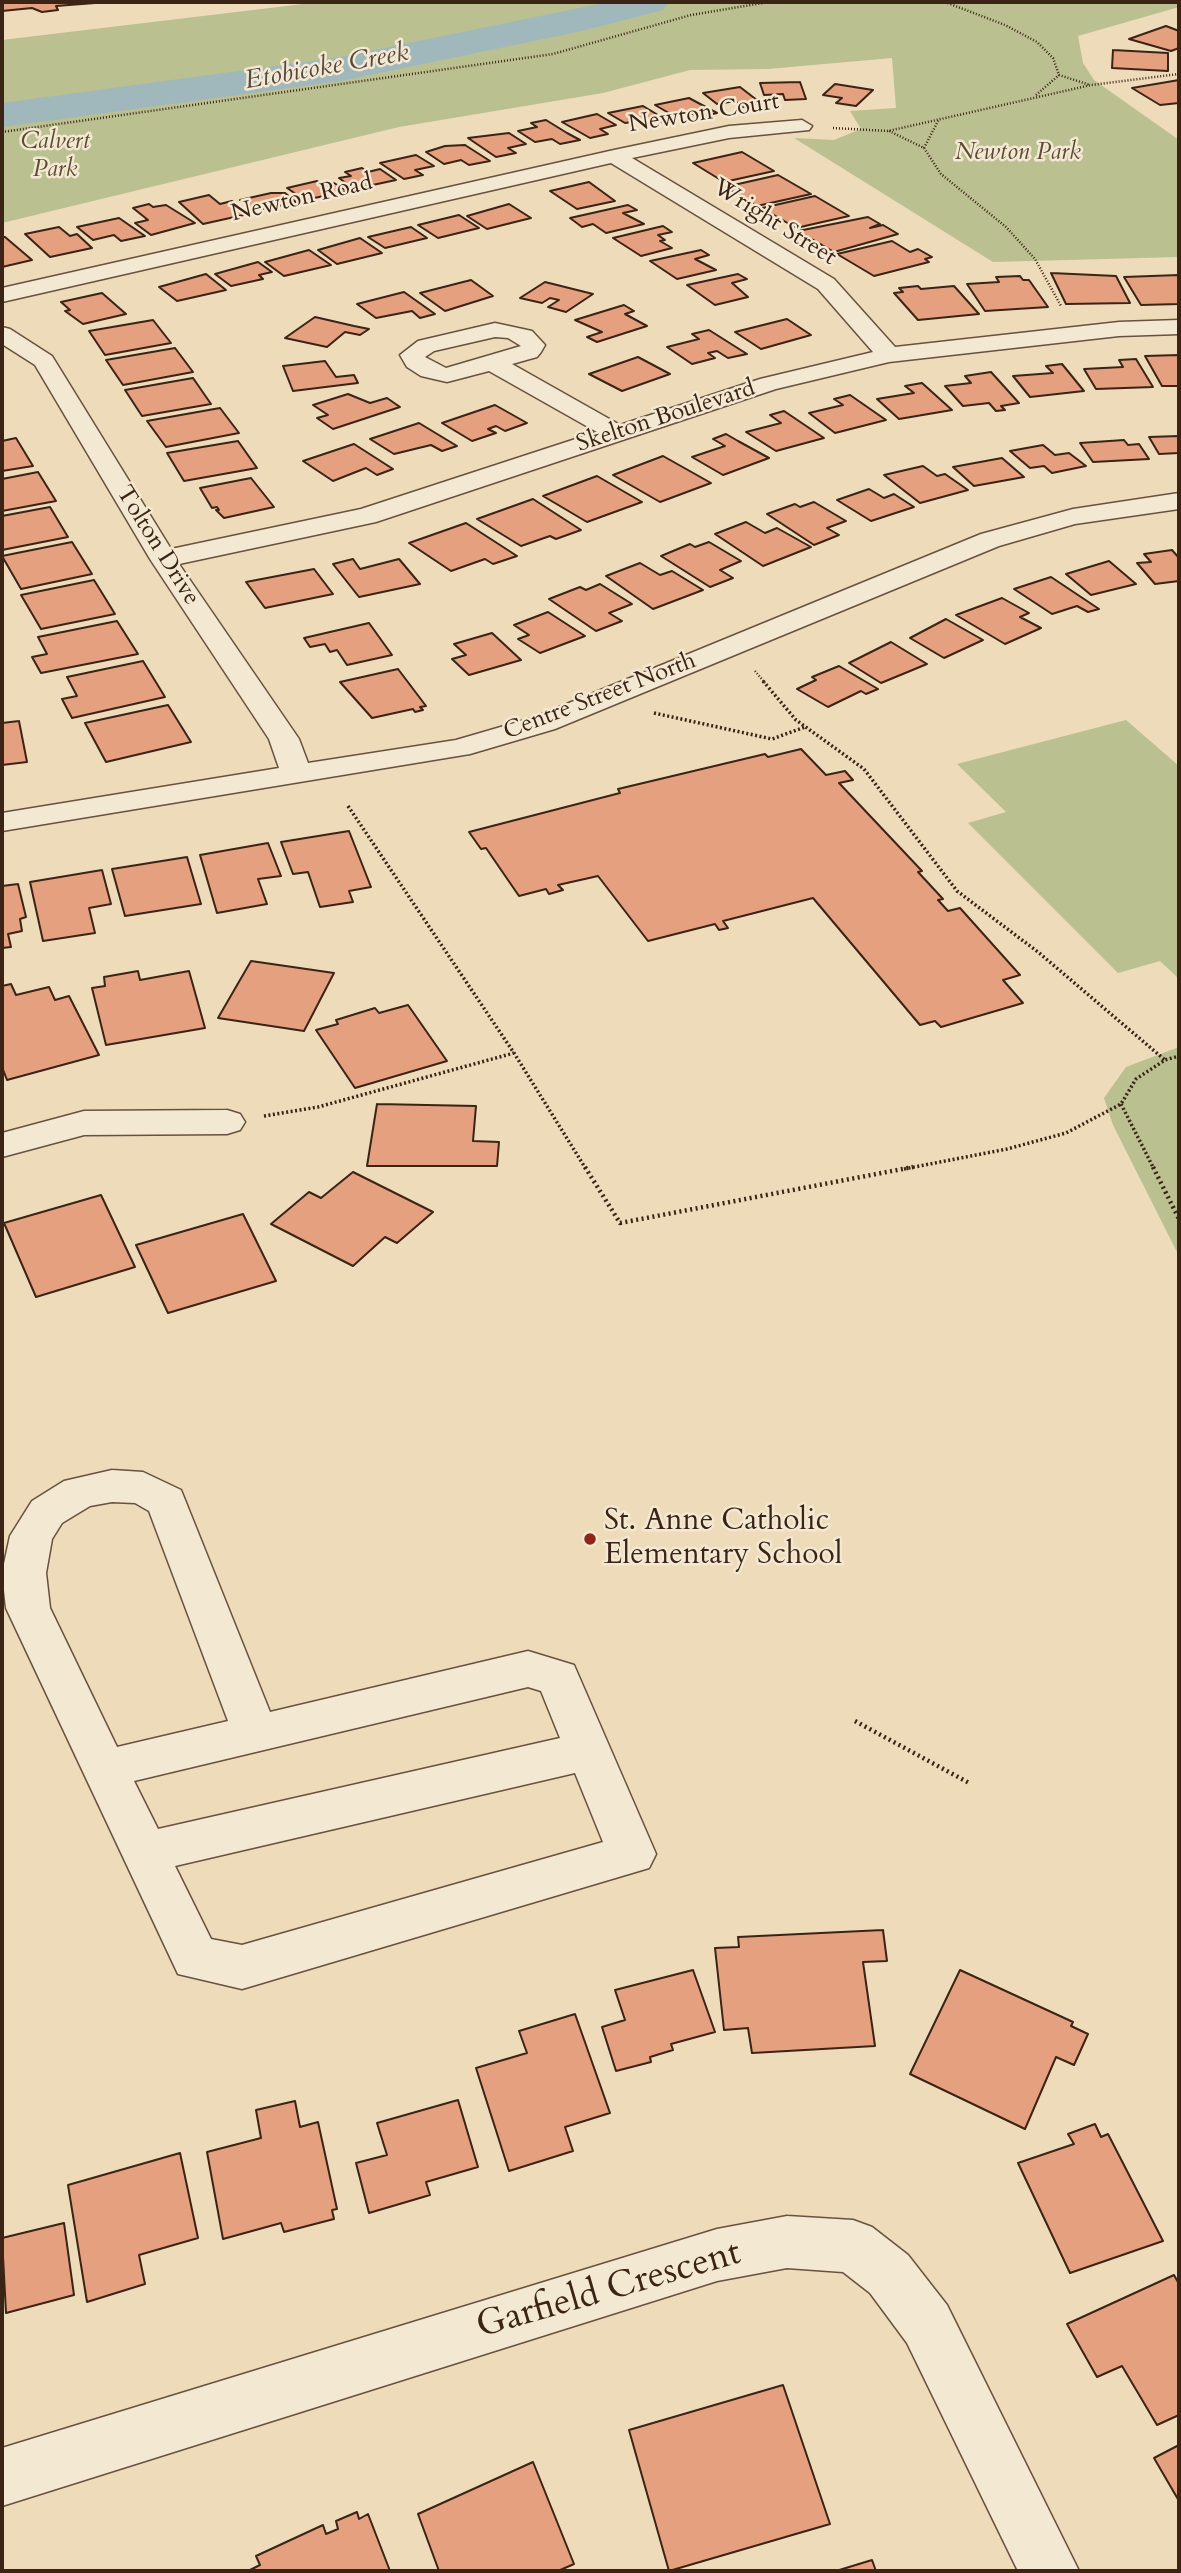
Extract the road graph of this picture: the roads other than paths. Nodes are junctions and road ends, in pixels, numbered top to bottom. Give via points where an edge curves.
1 (802, 126) road end
2 (614, 156) junction
3 (2, 295) edge
4 (1179, 327) edge
5 (2, 334) edge
6 (889, 355) junction
7 (495, 364) dead end
8 (617, 433) junction
9 (1179, 501) edge
10 (163, 559) junction
11 (296, 773) junction
12 (2, 822) edge
13 (227, 1122) road end
14 (2, 1145) edge
15 (15, 1611) edge
16 (256, 1734) junction
17 (589, 1751) junction
18 (105, 1769) junction
19 (144, 1853) junction
20 (2, 2477) edge
21 (1049, 2571) edge

1 - 2 street, Newton Court via 729,132
2 - 3 street, Newton Road
2 - 6 street, Wright Street via 826,284
4 - 6 street, Skelton Boulevard
5 - 10 street, Tolton Drive via 44,361
6 - 8 street, Skelton Boulevard via 768,384
7 - 8 street
8 - 10 street, Skelton Boulevard via 367,516
9 - 11 street, Centre Street North via 1073,517 990,540 545,723 459,748
10 - 11 street, Tolton Drive via 284,739
11 - 12 street, Centre Street North
13 - 14 street via 84,1123
15 - 16 street via 31,1536 47,1512 79,1492 112,1486 143,1488 166,1501
15 - 18 street
16 - 17 street via 528,1669 558,1678
16 - 18 street
17 - 19 street
17 - 19 street via 632,1854 242,1967 195,1958
18 - 19 street
20 - 21 street, Garfield Crescent via 717,2255 787,2242 853,2246 888,2274 927,2323

